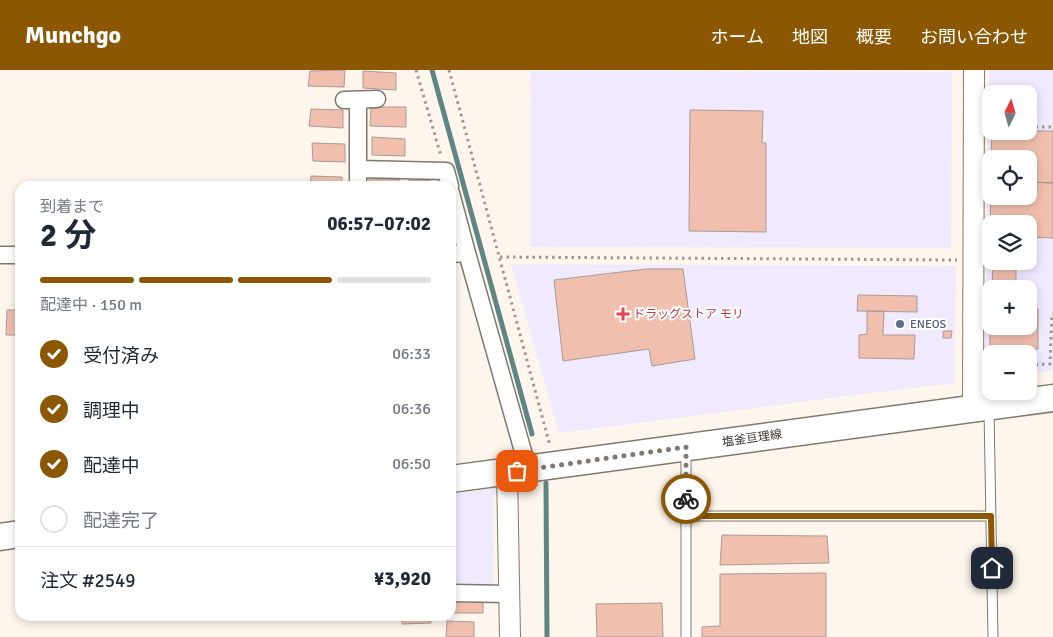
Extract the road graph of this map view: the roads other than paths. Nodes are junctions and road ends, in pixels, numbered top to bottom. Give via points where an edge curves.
1 (974, 70) edge
2 (377, 99) dead end
3 (358, 169) junction
4 (448, 178) edge
5 (358, 181) edge
6 (456, 231) edge
7 (459, 254) edge
8 (0, 255) edge
9 (15, 255) edge
10 (1053, 398) edge
11 (981, 407) junction
12 (686, 447) junction
13 (517, 471) junction
14 (456, 478) edge
15 (686, 516) junction
16 (991, 516) junction
17 (15, 535) edge
18 (0, 537) edge
19 (456, 593) edge
20 (509, 594) junction
21 (510, 637) edge
22 (686, 637) edge
23 (993, 637) edge

1 - 11 street via 974,260
2 - 3 street via 351,100
3 - 4 street
3 - 5 street
6 - 7 street
7 - 13 street
8 - 9 street
10 - 11 main road, 塩釜亘理線
11 - 12 main road, 塩釜亘理線
11 - 16 lane
12 - 13 main road, 塩釜亘理線
12 - 15 lane
13 - 14 main road, 塩釜亘理線
13 - 20 street
15 - 16 lane
15 - 22 lane
16 - 23 lane
17 - 18 main road
19 - 20 street
20 - 21 street

